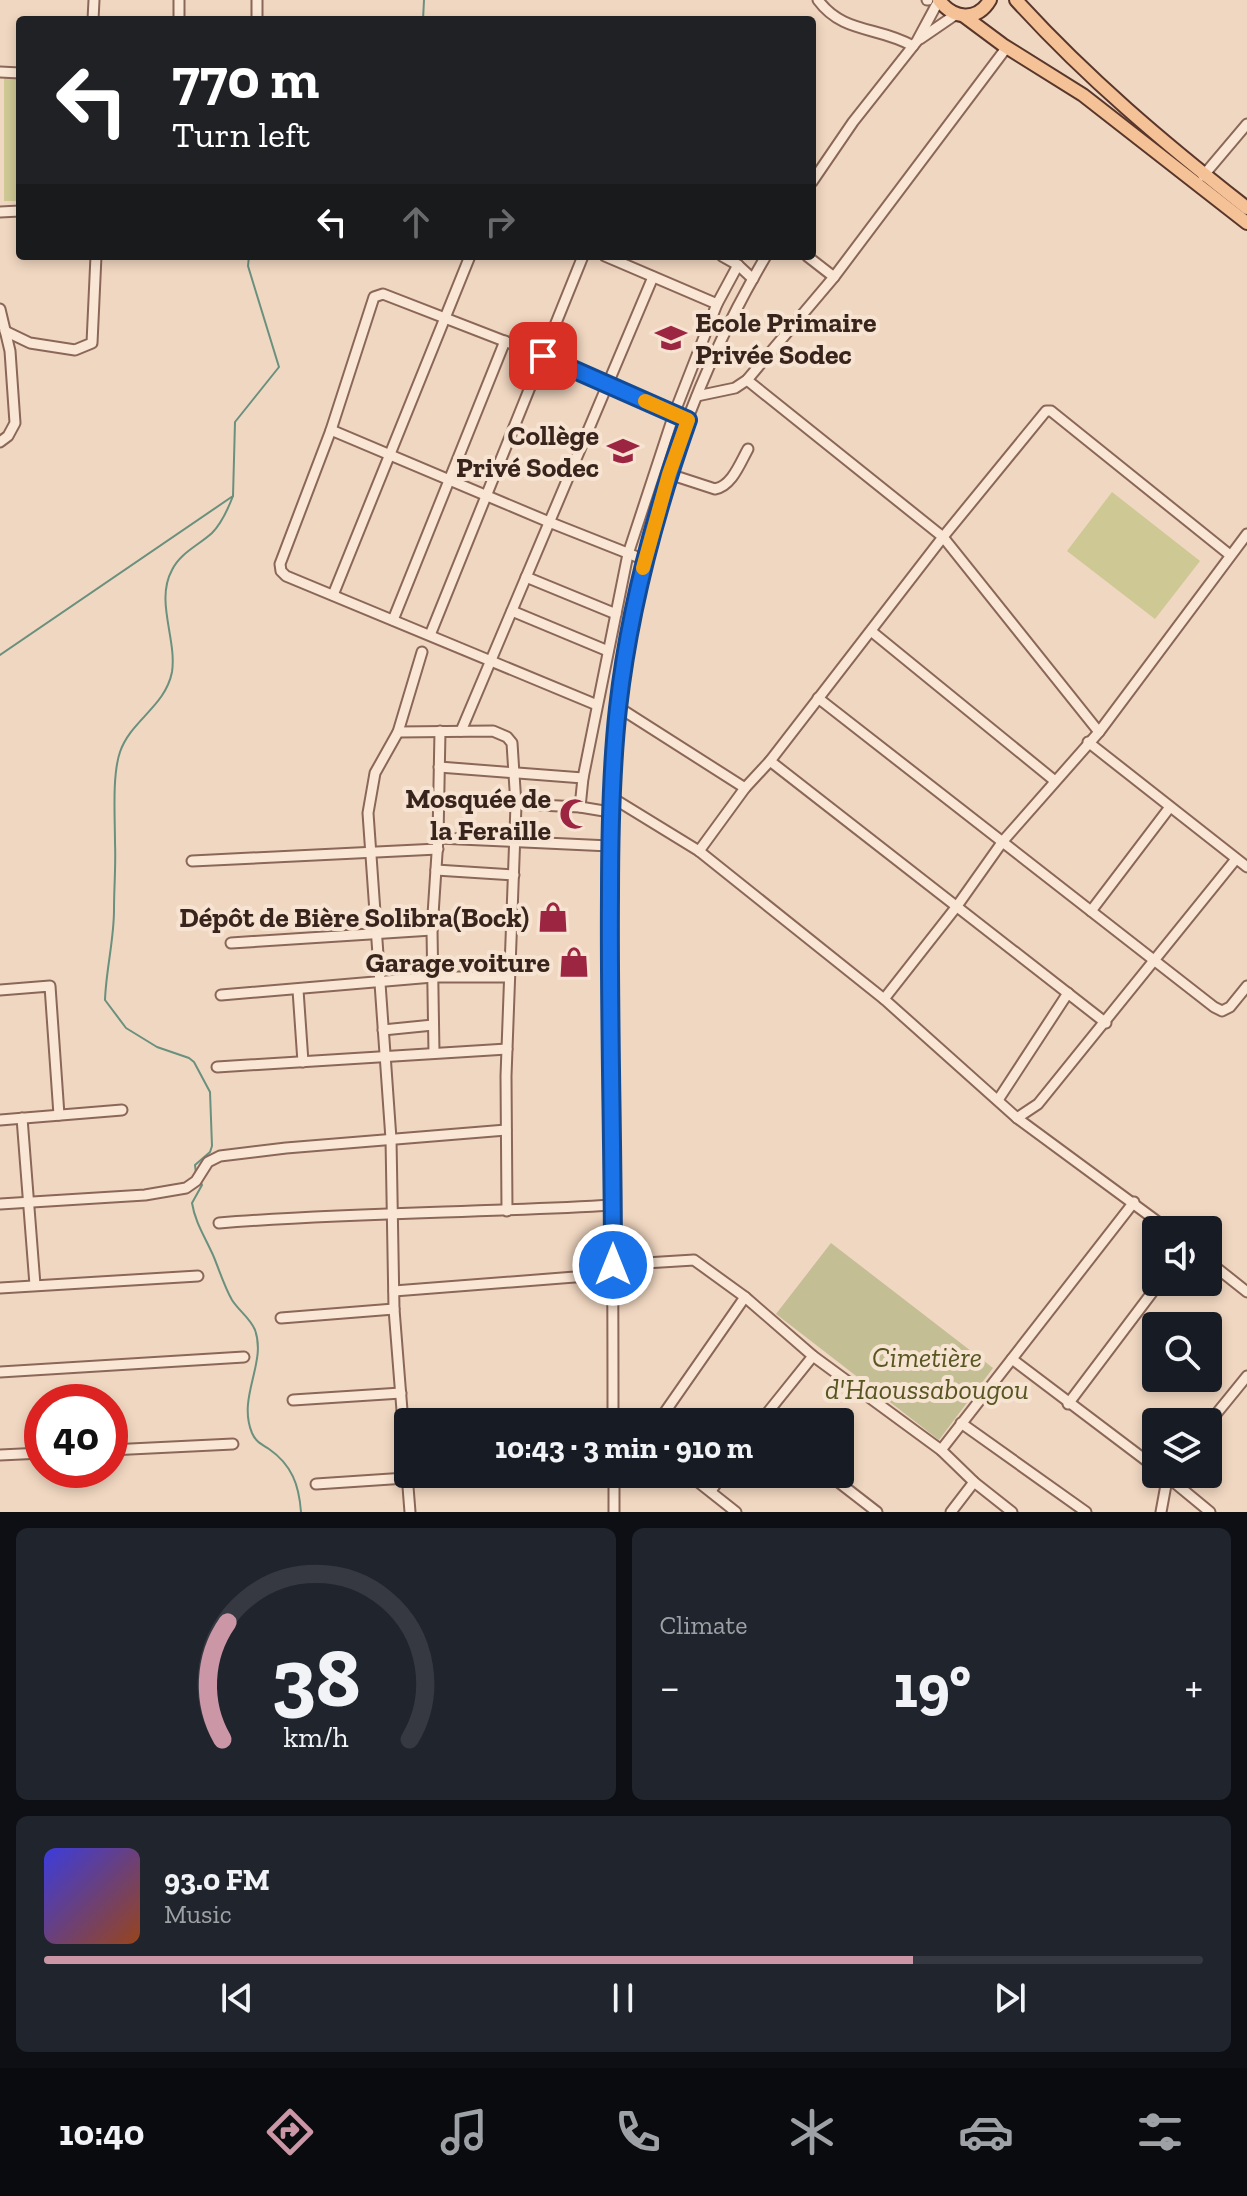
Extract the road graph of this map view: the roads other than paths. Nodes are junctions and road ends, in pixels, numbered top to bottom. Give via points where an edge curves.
1 (818, 0) edge
2 (939, 0) edge
3 (990, 0) edge
4 (1016, 0) edge
5 (960, 15) junction
6 (915, 44) junction
7 (1007, 47) junction
8 (1247, 124) edge
9 (816, 176) edge
10 (1200, 179) junction
11 (1247, 208) edge
12 (1247, 223) edge
13 (96, 260) edge
14 (468, 260) edge
15 (581, 260) edge
16 (614, 260) edge
17 (729, 260) edge
18 (764, 260) edge
19 (812, 260) edge
20 (738, 265) junction
21 (653, 277) junction
22 (834, 277) junction
23 (753, 279) junction
24 (717, 304) junction
25 (0, 309) edge
26 (445, 317) junction
27 (5, 331) junction
28 (505, 341) junction
29 (543, 356) junction
30 (747, 380) junction
31 (608, 384) junction
32 (697, 396) junction
33 (674, 414) junction
34 (688, 420) junction
35 (331, 430) junction
36 (0, 442) edge
37 (748, 449) dead end
38 (389, 456) junction
39 (669, 474) junction
40 (450, 481) junction
41 (486, 496) junction
42 (549, 522) junction
43 (1247, 534) edge
44 (943, 537) junction
45 (628, 554) junction
46 (1230, 555) junction
47 (645, 560) junction
48 (526, 577) junction
49 (333, 595) junction
50 (512, 611) junction
51 (616, 614) junction
52 (393, 620) junction
53 (871, 631) junction
54 (430, 635) junction
55 (608, 651) junction
56 (422, 652) dead end
57 (491, 660) junction
58 (818, 698) junction
59 (597, 705) junction
60 (618, 707) junction
61 (440, 731) junction
62 (461, 731) junction
63 (398, 732) junction
64 (1099, 732) junction
65 (1088, 742) junction
66 (770, 761) junction
67 (439, 767) junction
68 (515, 772) junction
69 (583, 778) junction
70 (1055, 781) junction
71 (745, 788) junction
72 (611, 797) junction
73 (438, 800) junction
74 (516, 805) junction
75 (580, 807) junction
76 (1170, 807) junction
77 (610, 812) junction
78 (515, 841) junction
79 (1003, 841) junction
80 (438, 843) junction
81 (610, 846) junction
82 (699, 851) junction
83 (370, 853) junction
84 (1236, 859) junction
85 (192, 861) dead end
86 (1247, 867) edge
87 (436, 870) junction
88 (514, 875) junction
89 (957, 906) junction
90 (1091, 911) junction
91 (432, 930) junction
92 (375, 933) junction
93 (231, 943) dead end
94 (1154, 963) junction
95 (433, 977) junction
96 (509, 977) junction
97 (379, 981) junction
98 (1247, 986) edge
99 (0, 990) edge
100 (298, 990) junction
101 (1068, 993) junction
102 (221, 995) dead end
103 (884, 999) junction
104 (1106, 1023) junction
105 (433, 1025) junction
106 (383, 1030) junction
107 (507, 1049) junction
108 (434, 1053) junction
109 (385, 1058) junction
110 (303, 1062) junction
111 (217, 1067) dead end
112 (998, 1100) junction
113 (122, 1110) dead end
114 (59, 1115) junction
115 (22, 1118) junction
116 (1017, 1118) junction
117 (0, 1120) edge
118 (506, 1130) junction
119 (391, 1139) junction
120 (28, 1202) junction
121 (1134, 1202) junction
122 (0, 1204) edge
123 (613, 1205) junction
124 (507, 1211) junction
125 (392, 1215) junction
126 (1152, 1216) edge
127 (219, 1223) dead end
128 (613, 1270) junction
129 (1222, 1272) edge
130 (198, 1276) dead end
131 (35, 1285) junction
132 (0, 1288) edge
133 (394, 1291) junction
134 (1247, 1292) edge
135 (1149, 1296) edge
136 (745, 1297) junction
137 (394, 1309) junction
138 (281, 1318) dead end
139 (813, 1356) junction
140 (244, 1357) dead end
141 (1012, 1359) junction
142 (0, 1372) edge
143 (1247, 1376) edge
144 (401, 1393) junction
145 (293, 1400) dead end
146 (1068, 1404) junction
147 (402, 1408) edge
148 (613, 1408) edge
149 (668, 1408) edge
150 (772, 1408) edge
151 (1221, 1408) edge
152 (961, 1423) junction
153 (233, 1444) dead end
154 (128, 1449) edge
155 (941, 1450) junction
156 (24, 1454) edge
157 (0, 1455) edge
158 (1142, 1458) edge
159 (394, 1479) edge
160 (974, 1482) junction
161 (316, 1484) dead end
162 (408, 1488) edge
163 (614, 1488) edge
164 (707, 1488) edge
165 (713, 1488) edge
166 (846, 1488) edge
167 (1164, 1488) edge
168 (1181, 1488) edge
169 (711, 1491) junction
170 (410, 1512) edge
171 (614, 1512) edge
172 (735, 1512) edge
173 (877, 1512) edge
174 (951, 1512) edge
175 (1012, 1512) edge
176 (1086, 1512) edge
177 (1161, 1512) edge
178 (1210, 1512) edge

1 - 6 street via 845,24
2 - 5 main road
2 - 6 street
3 - 5 main road via 976,14
4 - 10 main road
5 - 6 street
5 - 7 main road
6 - 9 street
7 - 10 main road
7 - 22 street
8 - 10 street
10 - 11 main road
10 - 12 main road
13 - 27 street via 92,343 75,350 30,343
14 - 26 street
15 - 29 street
16 - 21 street
17 - 20 street
18 - 23 street
19 - 22 street
20 - 23 street
20 - 24 street
21 - 24 street
21 - 31 street
22 - 30 street
23 - 32 street
24 - 33 street
25 - 27 street
26 - 28 street
26 - 35 street via 383,294 374,297
26 - 38 street
27 - 36 street via 15,423
28 - 29 street
28 - 40 street
29 - 31 street
29 - 41 street
30 - 32 street
30 - 44 street
31 - 33 street
31 - 42 street
32 - 34 street
33 - 34 street
33 - 45 street
34 - 39 street
35 - 38 street
35 - 49 street via 280,564 286,576
37 - 39 street via 721,488
38 - 40 street
38 - 49 street
39 - 47 street
40 - 41 street
40 - 52 street
41 - 42 street
41 - 54 street
42 - 45 street
42 - 48 street
43 - 46 street
44 - 46 street via 1051,411
44 - 53 street
44 - 64 street
45 - 47 street
45 - 51 street
46 - 64 street
47 - 60 street
48 - 50 street
48 - 51 street
49 - 52 street
50 - 55 street
50 - 57 street
51 - 55 street
52 - 54 street
53 - 58 street
53 - 70 street
54 - 57 street
55 - 59 street
56 - 63 street
57 - 59 street
57 - 62 street
58 - 66 street
58 - 79 street
59 - 69 street
60 - 71 street
60 - 72 street
61 - 62 street
61 - 63 street
61 - 67 street
62 - 68 street via 493,731 507,737
63 - 83 street via 375,773 368,813
64 - 65 street
65 - 70 street
65 - 76 street
66 - 71 street
66 - 89 street
67 - 68 street
67 - 73 street
68 - 69 street
68 - 74 street
69 - 75 street
70 - 79 street
71 - 82 street
72 - 77 street
72 - 82 street
73 - 74 street
73 - 80 street
74 - 75 street
74 - 78 street
75 - 77 street
76 - 84 street
76 - 90 street
77 - 81 street
78 - 80 street
78 - 81 street
78 - 88 street
79 - 89 street
79 - 90 street
80 - 83 street
80 - 87 street
81 - 123 street
82 - 103 street
83 - 85 street
83 - 92 street
84 - 86 street
84 - 94 street
87 - 88 street
87 - 91 street
88 - 96 street
89 - 101 street
89 - 103 street
90 - 94 street
91 - 92 street
91 - 95 street
92 - 93 street
92 - 97 street
94 - 98 street via 1222,1011
94 - 104 street
95 - 96 street
95 - 97 street
95 - 105 street
96 - 107 street
97 - 100 street
97 - 106 street
99 - 114 street via 50,986
100 - 102 street
100 - 110 street
101 - 104 street
101 - 112 street
103 - 112 street
104 - 116 street via 1038,1104
105 - 106 street
105 - 108 street
106 - 109 street
107 - 108 street
107 - 118 street
108 - 109 street
109 - 110 street
109 - 119 street
110 - 111 street
112 - 116 street
113 - 114 street
114 - 115 street
115 - 117 street
115 - 120 street
116 - 121 street
118 - 119 street
118 - 124 street
119 - 120 street via 213,1158 186,1188
119 - 125 street
120 - 122 street
120 - 131 street
121 - 126 street
121 - 141 street
123 - 124 street
123 - 128 street
124 - 125 street
125 - 127 street
125 - 133 street
128 - 133 street
128 - 136 street via 694,1260
128 - 148 street
129 - 134 street
130 - 131 street
131 - 132 street
133 - 137 street
135 - 146 street
136 - 139 street
136 - 149 street
137 - 138 street
137 - 144 street
139 - 150 street
139 - 155 street
140 - 142 street
141 - 146 street
141 - 152 street
143 - 151 street
144 - 145 street
144 - 147 street
146 - 158 street
152 - 155 street
152 - 176 street
153 - 154 street
155 - 160 street
156 - 157 street
159 - 161 street
160 - 174 street
160 - 175 street
162 - 170 street
163 - 171 street
164 - 169 street
165 - 169 street
166 - 173 street
167 - 177 street
168 - 178 street
169 - 172 street

